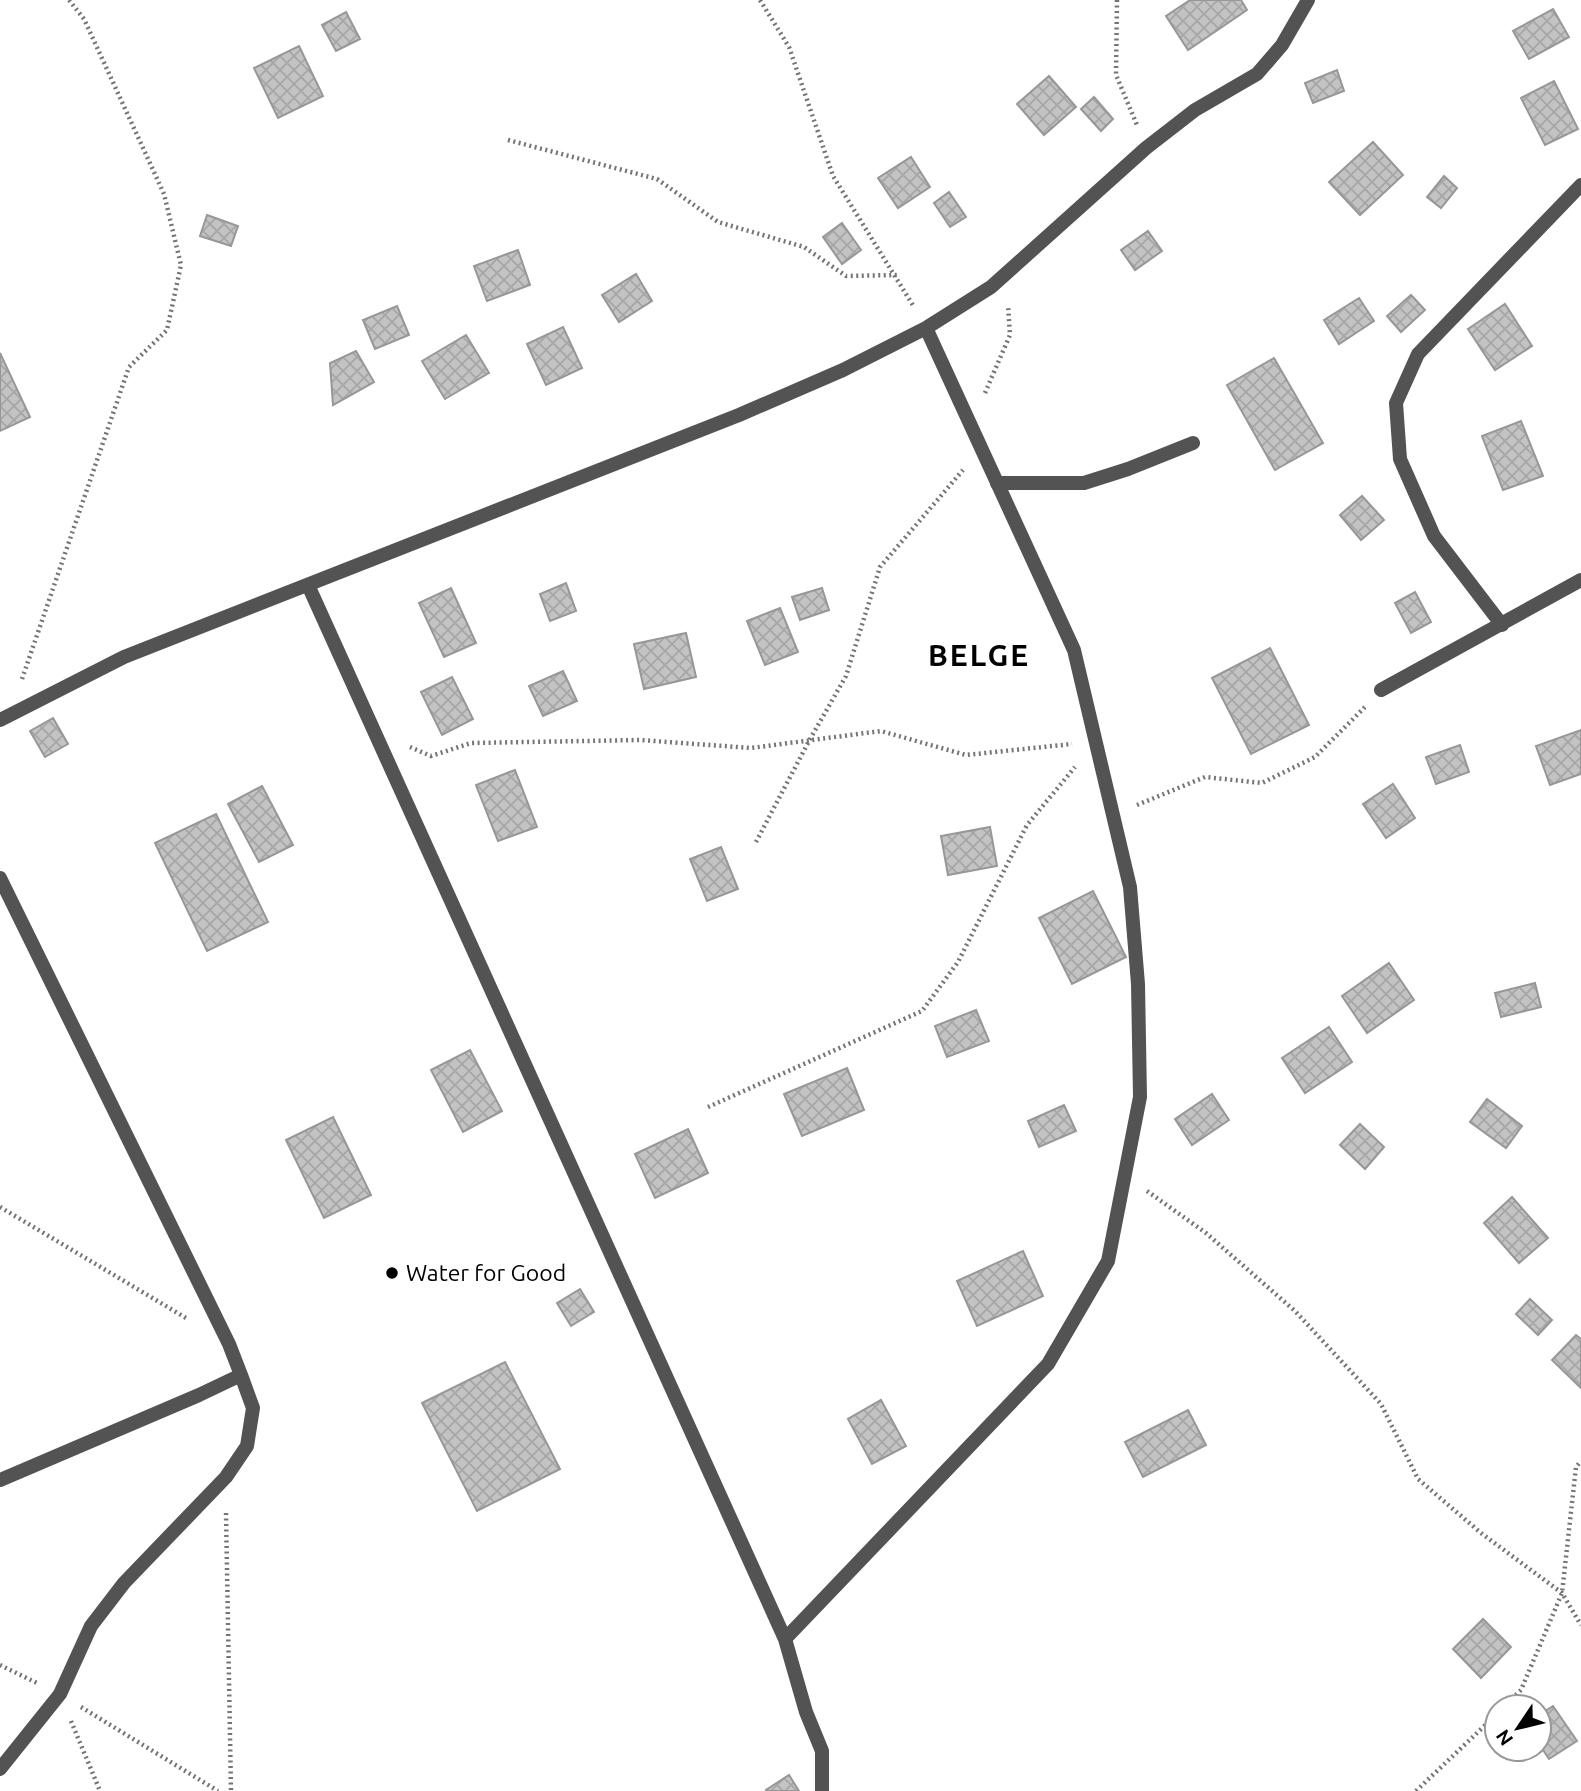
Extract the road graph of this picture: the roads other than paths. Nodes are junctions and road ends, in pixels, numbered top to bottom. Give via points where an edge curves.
1 (1308, 0) edge
2 (1581, 185) edge
3 (926, 328) junction
4 (1193, 443) dead end
5 (997, 482) junction
6 (1581, 580) edge
7 (309, 586) junction
8 (1502, 625) junction
9 (1381, 690) road end
10 (4, 718) edge
11 (0, 878) edge
12 (240, 1375) junction
13 (0, 1480) edge
14 (785, 1639) junction
15 (0, 1769) edge
16 (822, 1791) edge

1 - 3 street via 1282,44 1256,74 1195,110 991,287
2 - 8 street via 1418,354 1396,403 1399,458 1434,536
3 - 5 street
3 - 7 street via 739,415
4 - 5 street via 1084,483
5 - 14 street via 1074,650 1130,887 1140,1097 1126,1177 1108,1261 1048,1364
6 - 8 street
7 - 10 street via 124,657
7 - 14 street
8 - 9 street
11 - 12 street via 229,1344
12 - 13 street
12 - 15 street via 253,1408 247,1446 226,1478 124,1583 91,1626 60,1694
14 - 16 street via 822,1751

